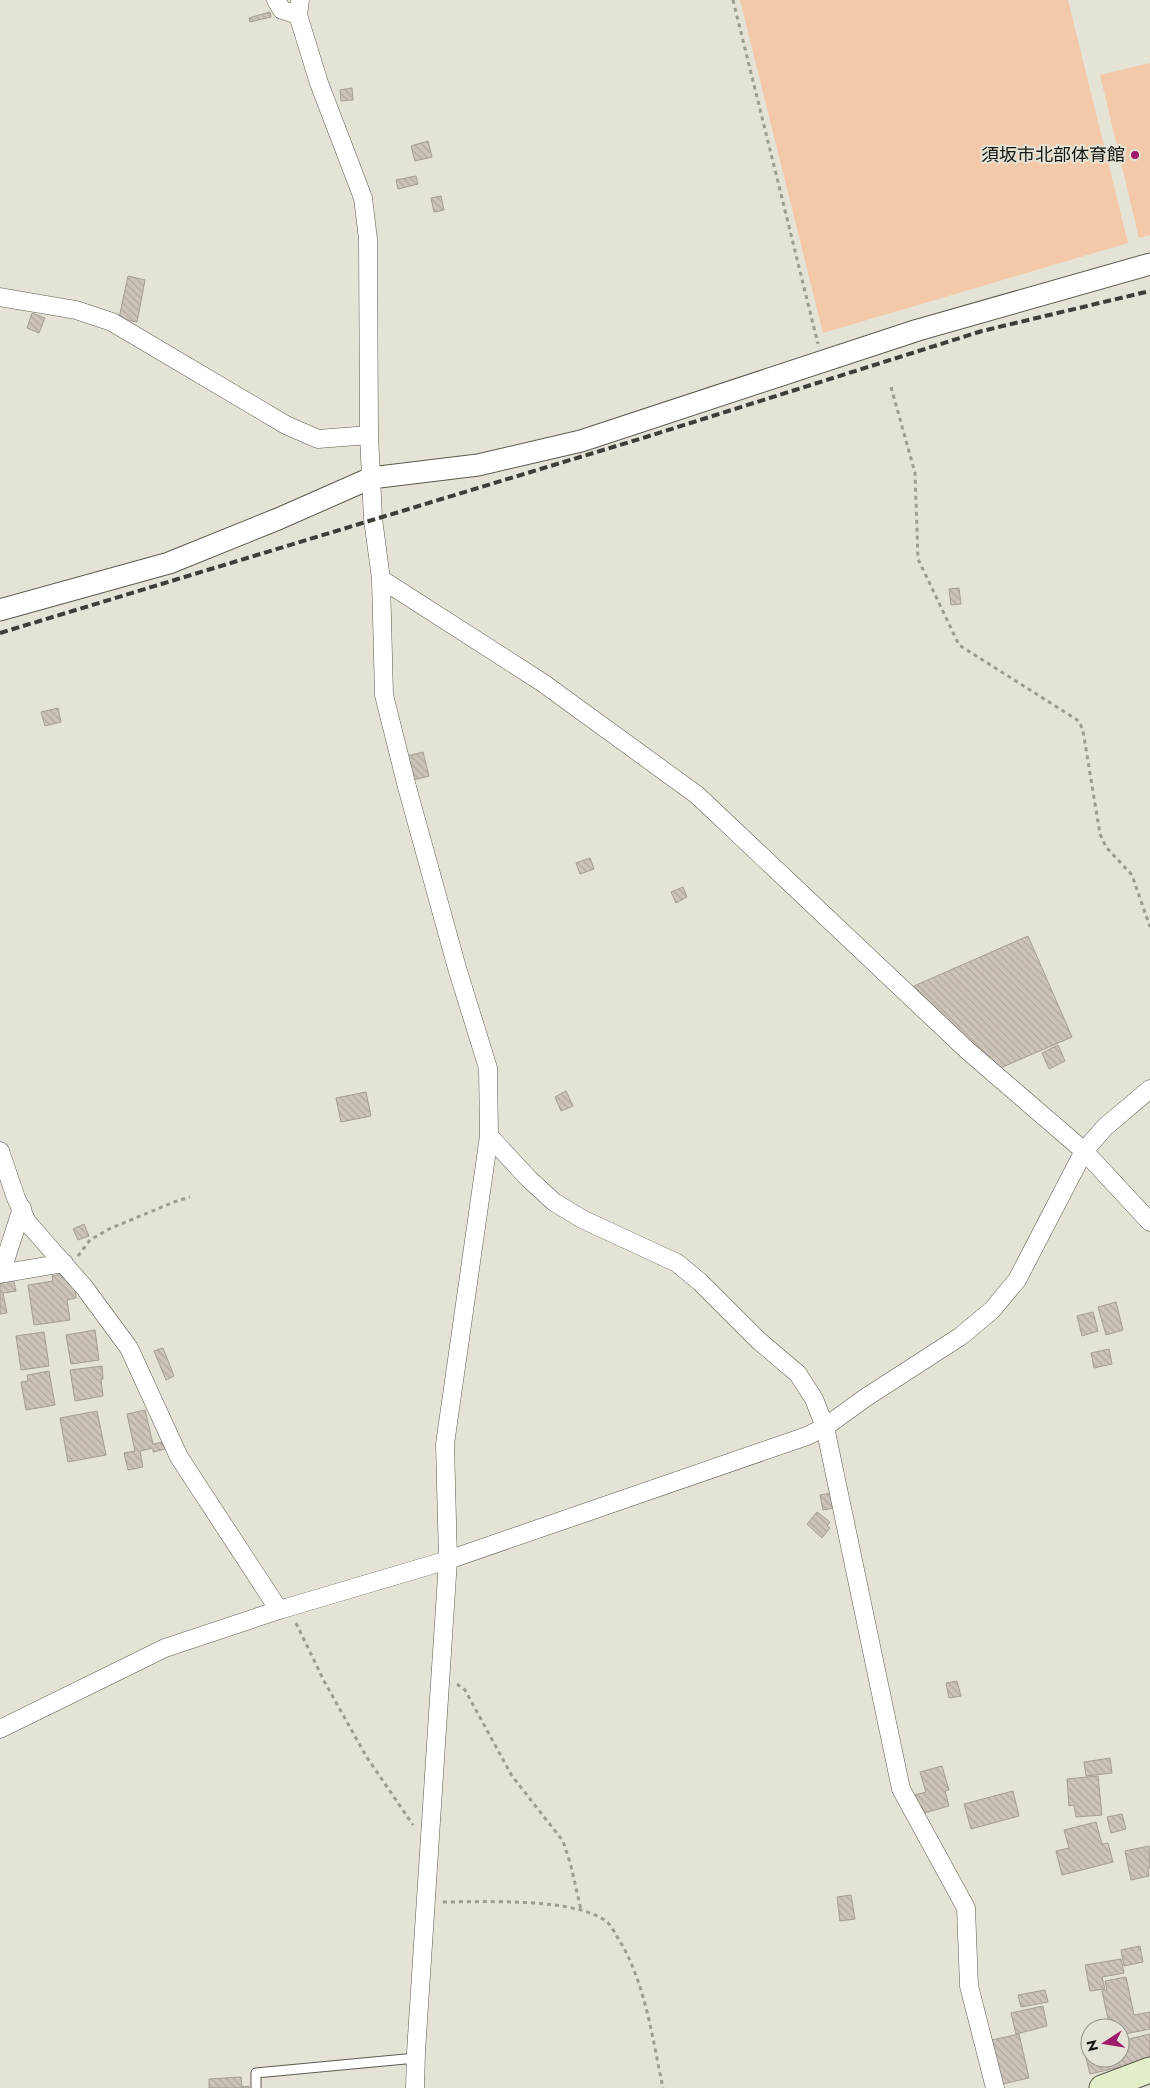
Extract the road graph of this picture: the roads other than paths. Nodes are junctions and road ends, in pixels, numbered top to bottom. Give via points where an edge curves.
1 (276, 0) edge
2 (299, 7) edge
3 (1150, 264) edge
4 (0, 297) edge
5 (370, 435) junction
6 (371, 478) junction
7 (381, 579) junction
8 (0, 610) edge
9 (1150, 1089) edge
10 (489, 1136) junction
11 (0, 1151) edge
12 (1084, 1151) junction
13 (22, 1208) junction
14 (1150, 1222) edge
15 (0, 1263) edge
16 (66, 1266) junction
17 (0, 1274) edge
18 (825, 1427) junction
19 (448, 1560) junction
20 (281, 1609) junction
21 (0, 1729) edge
22 (416, 2058) junction
23 (1150, 2070) edge
24 (256, 2088) edge
25 (415, 2088) edge
26 (995, 2088) edge
27 (1102, 2088) edge

1 - 2 street via 282,10
2 - 5 street via 319,82 363,198 368,239
3 - 6 street via 918,330 581,441 478,465
4 - 5 street via 76,310 112,322 286,425 318,439
5 - 6 street
6 - 7 street
6 - 8 street via 169,562
7 - 10 street via 384,695 457,968 488,1068
7 - 12 street via 543,683 697,794 968,1051
9 - 12 street via 1105,1127
10 - 18 street via 554,1202 582,1219 677,1263 700,1282 758,1340 798,1374 814,1399
10 - 19 street via 445,1444
11 - 13 street
12 - 14 street
12 - 18 street via 1017,1280 992,1310 961,1336
13 - 15 street via 5,1261
13 - 16 street via 27,1222
16 - 17 street
16 - 20 street via 129,1348 179,1457
18 - 19 street
18 - 26 street via 901,1789 966,1908 969,1986
19 - 20 street
19 - 22 street
20 - 21 street via 165,1648
22 - 24 lane via 256,2073
22 - 25 street
23 - 27 main road

